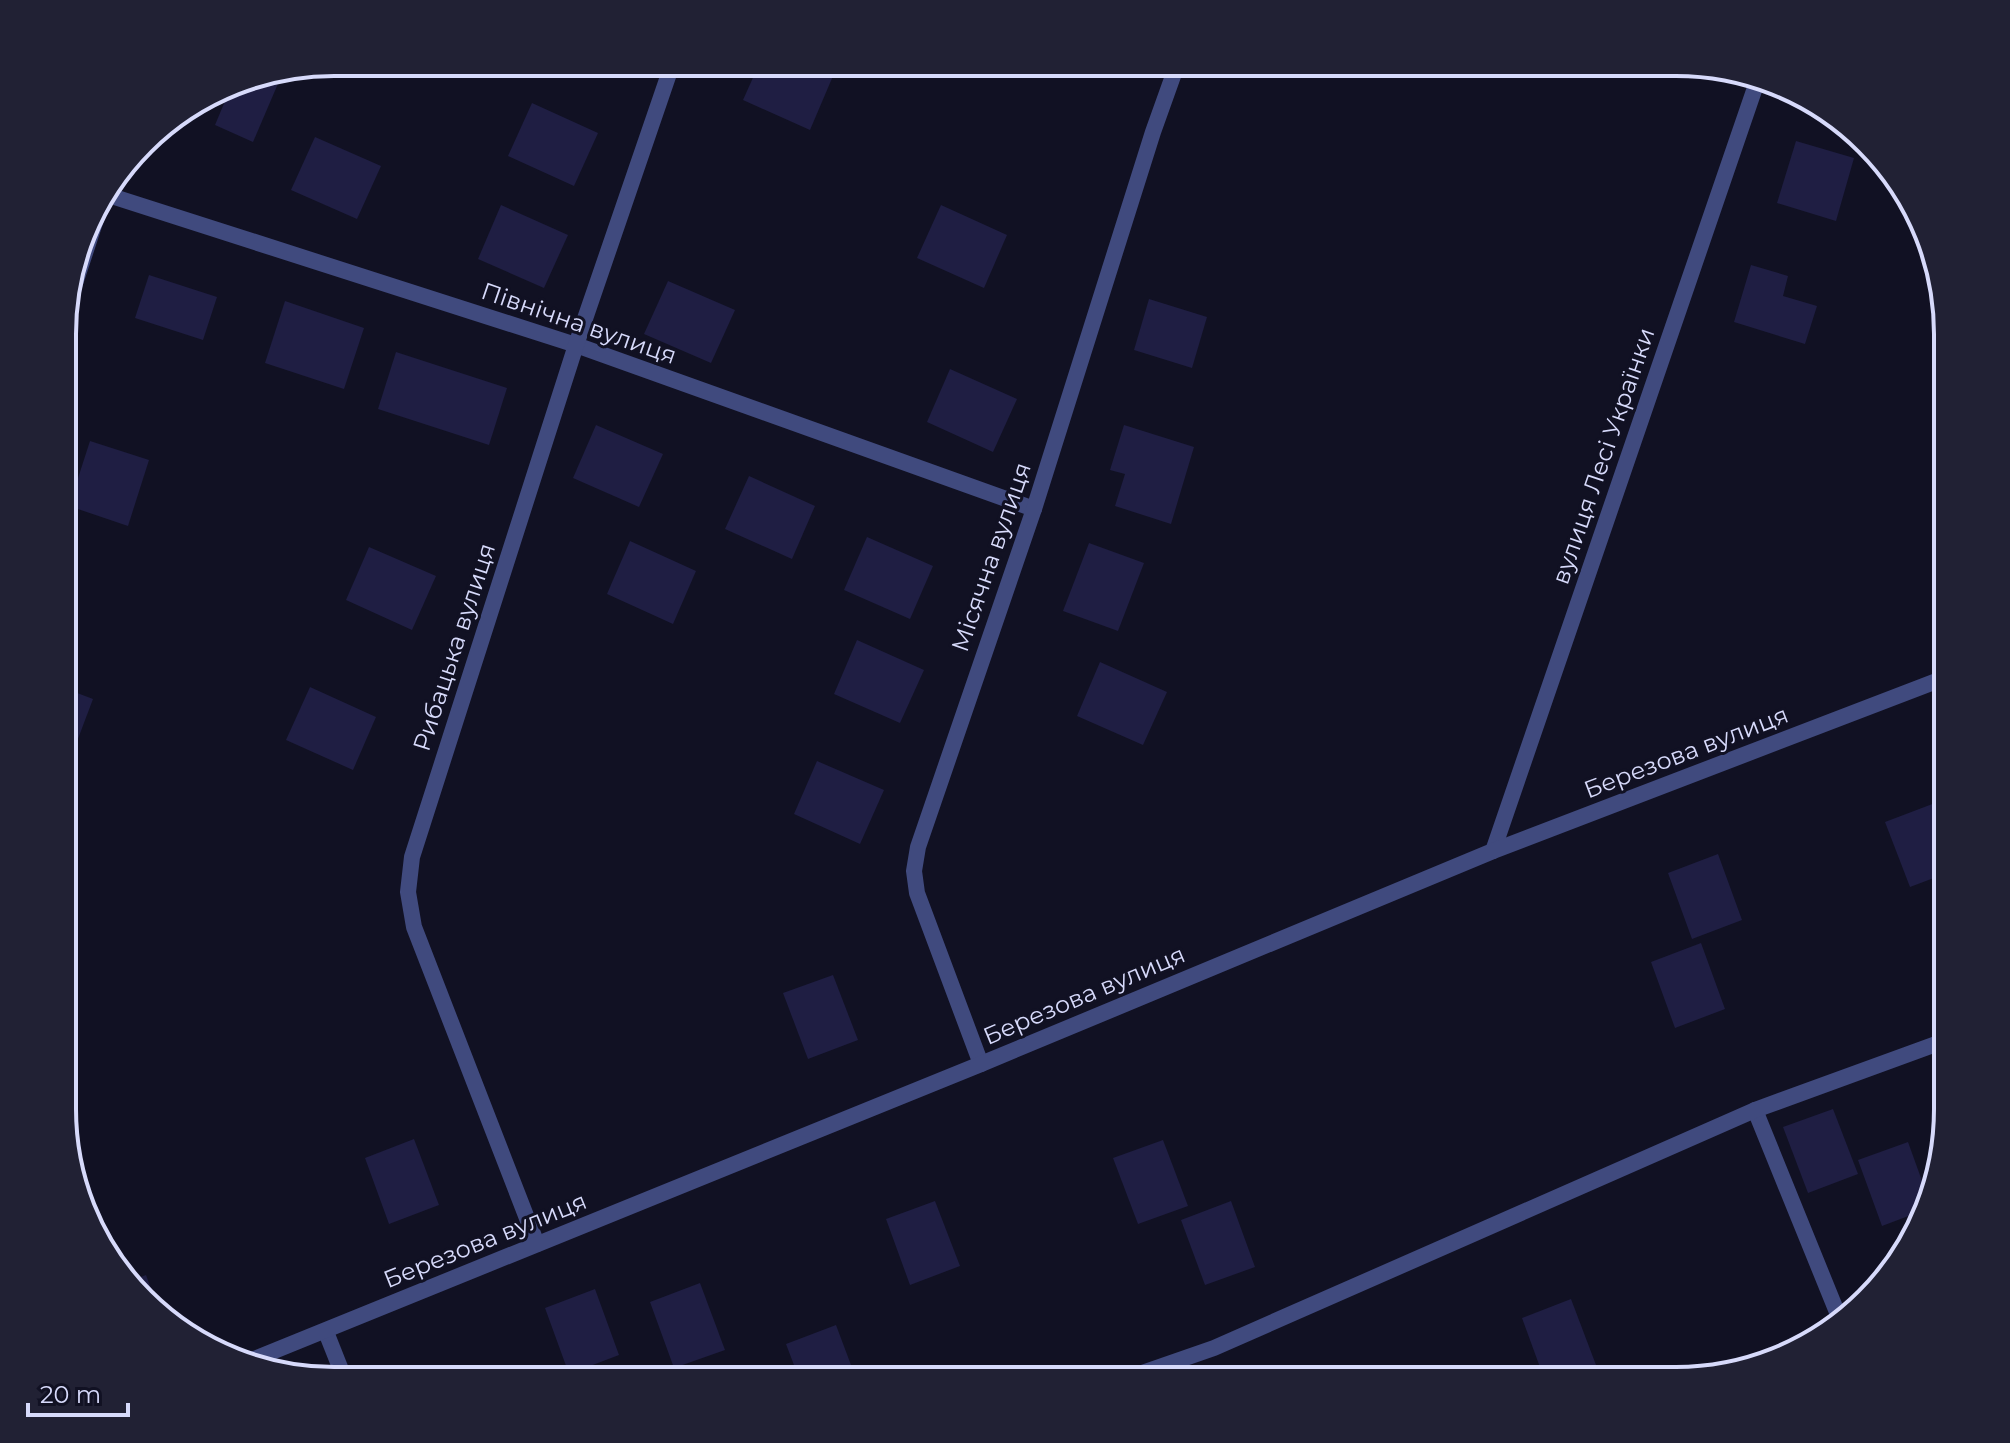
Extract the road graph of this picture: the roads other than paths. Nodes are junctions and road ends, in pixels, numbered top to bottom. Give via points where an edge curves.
1 (668, 76) edge
2 (1173, 77) edge
3 (1755, 89) edge
4 (115, 198) edge
5 (576, 345) junction
6 (1034, 509) junction
7 (1933, 682) edge
8 (1493, 851) junction
9 (1933, 1045) edge
10 (981, 1064) junction
11 (1755, 1110) junction
12 (537, 1244) junction
13 (1836, 1310) edge
14 (326, 1332) junction
15 (263, 1356) edge
16 (339, 1366) edge
17 (1160, 1367) edge

1 - 5 street, Рибацька вулиця
2 - 6 street, Місячна вулиця
3 - 8 street, вулиця Лесі Українки
4 - 5 street, Північна вулиця
5 - 6 street, Північна вулиця
5 - 12 street, Рибацька вулиця via 412,857 408,892 414,927
6 - 10 street, Місячна вулиця via 914,871 917,893
7 - 8 street, Березова вулиця
8 - 10 street, Березова вулиця
9 - 11 street
10 - 12 street, Березова вулиця
11 - 13 street
11 - 17 street via 1214,1348
12 - 14 street, Березова вулиця
14 - 15 street, Березова вулиця
14 - 16 street

